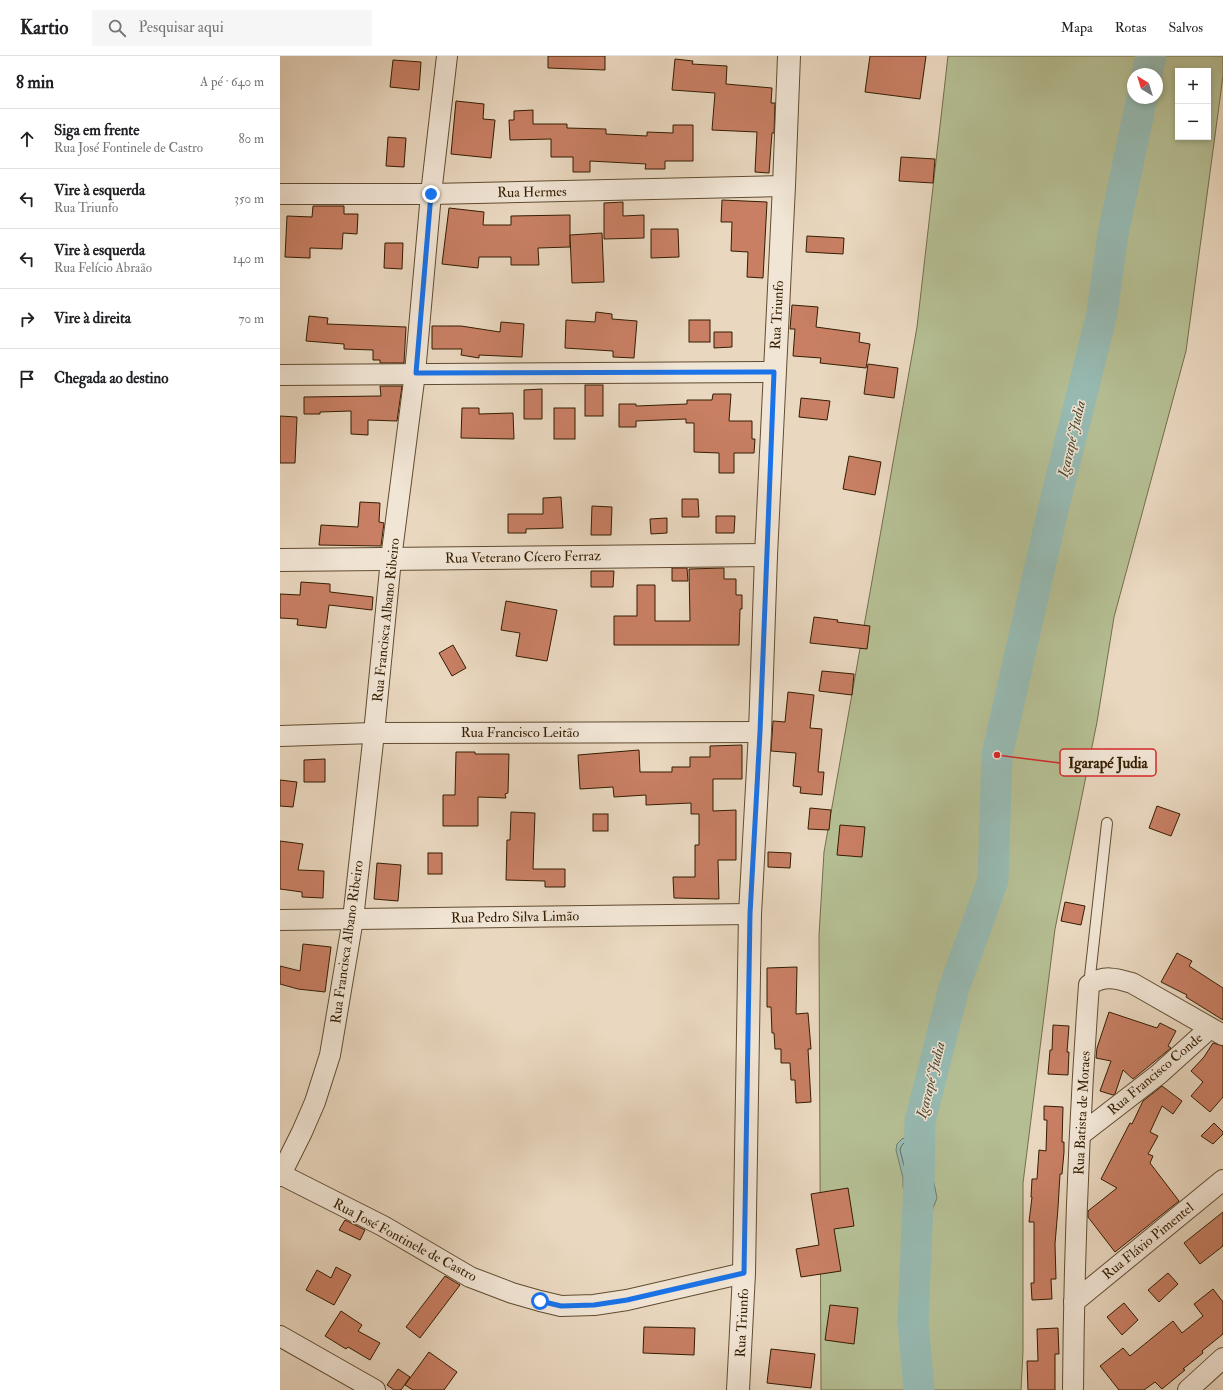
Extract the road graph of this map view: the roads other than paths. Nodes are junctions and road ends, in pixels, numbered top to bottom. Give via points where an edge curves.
1 (447, 56) edge
2 (789, 56) edge
3 (784, 186) junction
4 (280, 194) edge
5 (431, 194) junction
6 (774, 372) junction
7 (416, 373) junction
8 (280, 375) edge
9 (766, 555) junction
10 (391, 558) junction
11 (280, 560) edge
12 (760, 732) junction
13 (374, 733) junction
14 (280, 736) edge
15 (1107, 823) dead end
16 (750, 914) junction
17 (353, 919) junction
18 (280, 920) edge
19 (1089, 985) junction
20 (1217, 1031) edge
21 (1080, 1135) junction
22 (280, 1175) edge
23 (1223, 1180) edge
24 (744, 1273) junction
25 (1074, 1302) junction
26 (280, 1336) edge
27 (1223, 1358) edge
28 (375, 1390) edge
29 (738, 1390) edge
30 (1073, 1390) edge
31 (1188, 1390) edge

1 - 5 street, Rua Francisca Albano Ribeiro
2 - 3 street, Rua Triunfo
3 - 5 street, Rua Hermes
3 - 6 street, Rua Triunfo
4 - 5 street, Rua Hermes
5 - 7 street, Rua Francisca Albano Ribeiro
6 - 7 street
6 - 9 street, Rua Triunfo
7 - 8 street
7 - 10 street, Rua Francisca Albano Ribeiro
9 - 10 street, Rua Veterano Cícero Ferraz
9 - 12 street, Rua Triunfo
10 - 11 street, Rua Veterano Cícero Ferraz
10 - 13 street, Rua Francisca Albano Ribeiro
12 - 13 street, Rua Francisco Leitão
12 - 16 street, Rua Triunfo
13 - 14 street, Rua Francisco Leitão
13 - 17 street, Rua Francisca Albano Ribeiro
15 - 19 lane
16 - 17 street, Rua Pedro Silva Limão
16 - 24 street, Rua Triunfo
17 - 18 street, Rua Pedro Silva Limão
17 - 22 street, Rua Francisca Albano Ribeiro via 330,1055 315,1102
19 - 20 street via 1098,979 1107,978 1118,978 1132,983
19 - 21 street, Rua Batista de Moraes
20 - 21 street, Rua Francisco Conde
21 - 25 street, Rua Batista de Moraes
22 - 24 street, Rua José Fontinele de Castro via 383,1226 470,1276 512,1293 561,1306 627,1300
23 - 25 street, Rua Flávio Pimentel
24 - 29 street, Rua Triunfo
25 - 30 street, Rua Batista de Moraes
26 - 28 street
27 - 31 street

